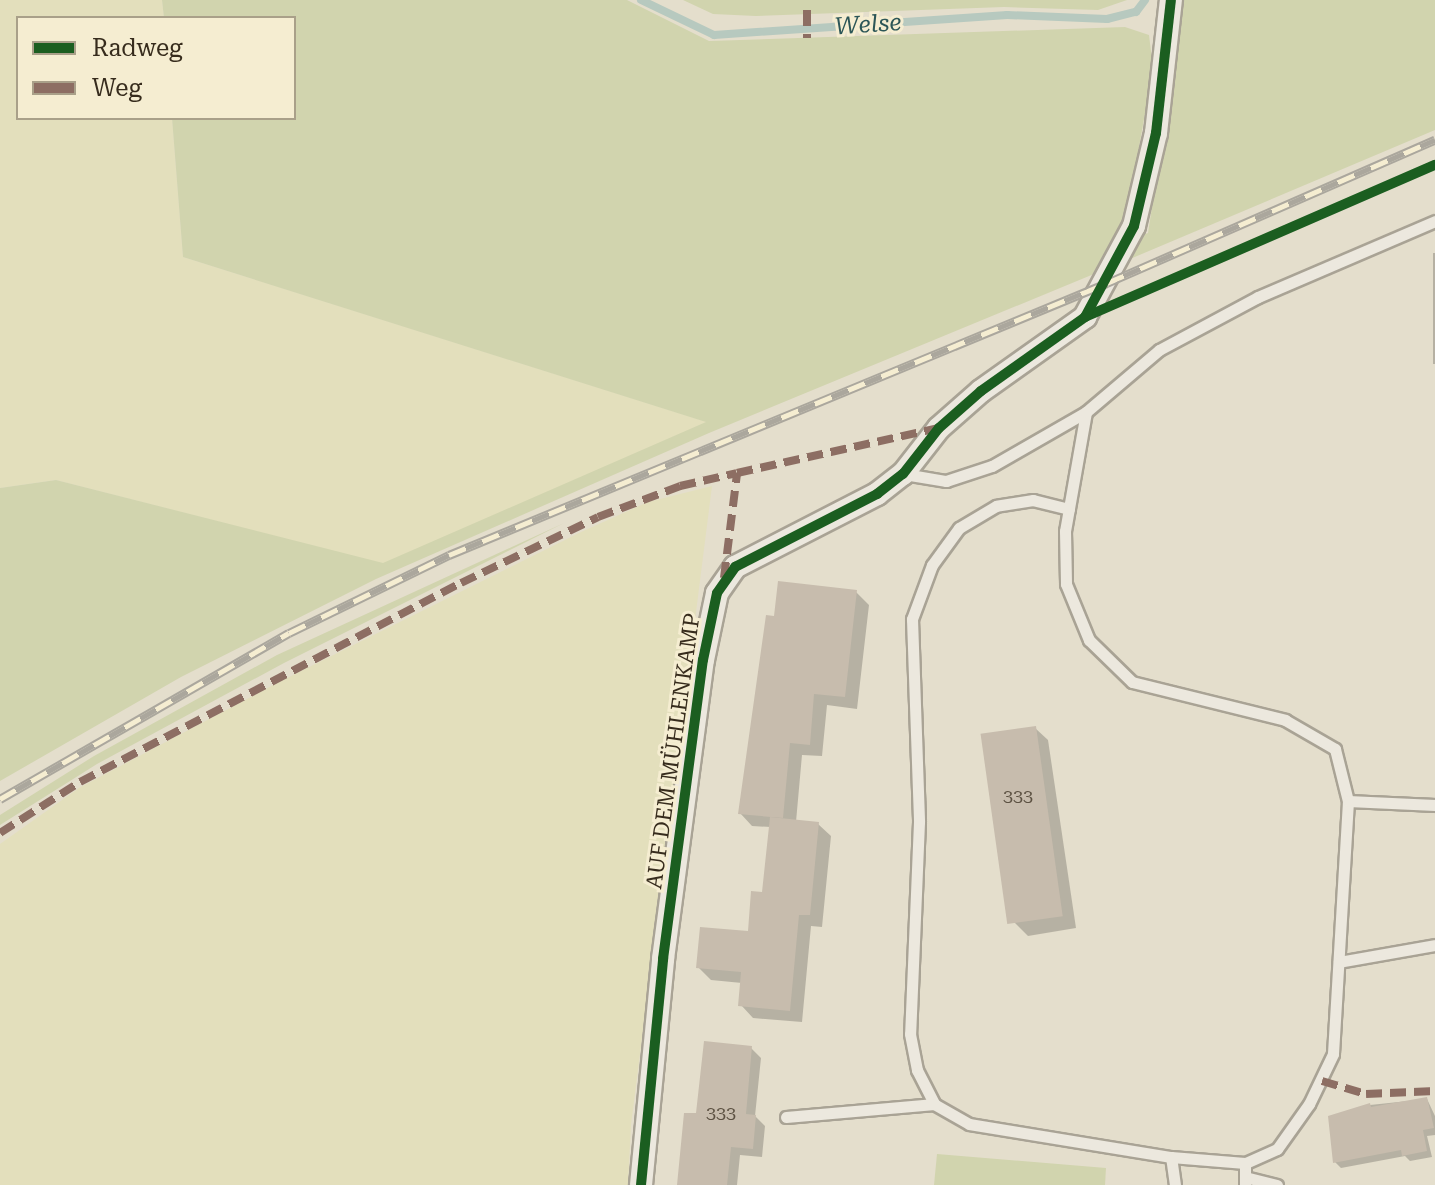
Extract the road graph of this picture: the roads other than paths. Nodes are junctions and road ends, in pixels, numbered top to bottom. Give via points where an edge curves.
1 (1171, 0) edge
2 (1435, 221) edge
3 (1086, 412) junction
4 (903, 474) junction
5 (1069, 509) junction
6 (1348, 801) junction
7 (1435, 805) edge
8 (1435, 945) edge
9 (1339, 962) junction
10 (934, 1104) junction
11 (786, 1117) dead end
12 (1171, 1157) junction
13 (1245, 1163) junction
14 (1245, 1181) edge
15 (641, 1185) edge
16 (1175, 1185) edge
17 (1277, 1185) edge

1 - 4 street, AUF DEM MÜHLENKAMP via 1145,180 1134,226 1107,283 1085,317 981,391 939,428
2 - 3 lane via 1258,297 1172,343
3 - 4 lane via 969,474 946,481
3 - 5 lane
4 - 15 street, AUF DEM MÜHLENKAMP via 857,508 735,567 717,593 703,660 663,959
5 - 6 lane via 1066,584 1089,640 1132,682 1285,720 1335,749
5 - 10 lane via 1033,500 996,506 959,528 932,565 912,619 919,822 910,1034 917,1070
6 - 7 lane
6 - 9 lane
8 - 9 lane
9 - 13 lane via 1333,1054 1322,1081 1277,1149
10 - 11 lane
10 - 12 lane via 969,1124
12 - 13 lane
12 - 16 lane
13 - 14 lane
14 - 17 lane

